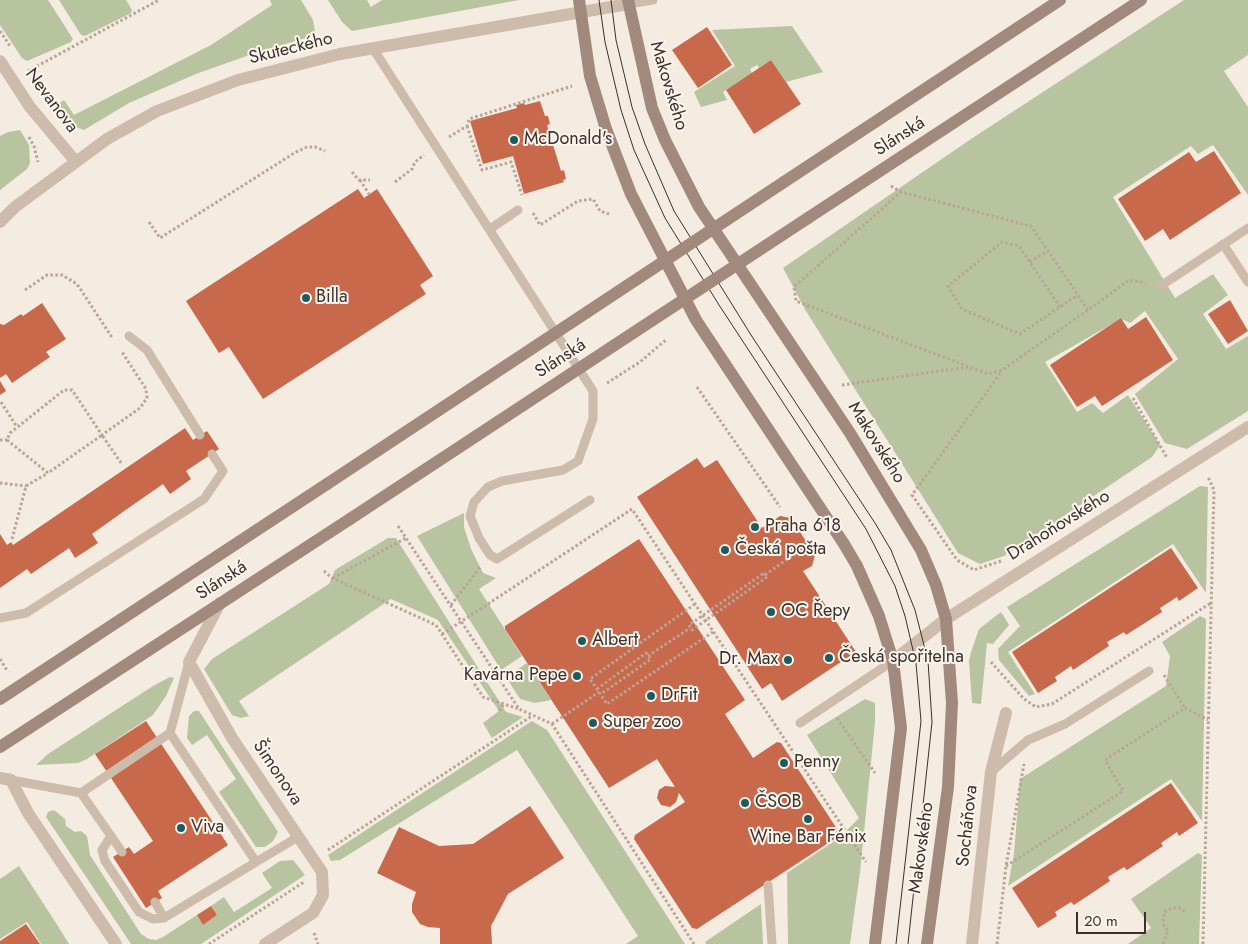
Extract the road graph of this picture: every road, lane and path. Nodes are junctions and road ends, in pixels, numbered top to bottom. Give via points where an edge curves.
1 (159, 0) edge
2 (653, 0) edge
3 (1060, 0) edge
4 (1141, 0) edge
5 (628, 2) edge
6 (579, 6) edge
7 (0, 31) edge
8 (11, 47) dead end
9 (374, 50) junction
10 (0, 61) edge
11 (22, 63) dead end
12 (572, 86) dead end
13 (467, 126) junction
14 (435, 146) junction
15 (325, 151) dead end
16 (76, 162) junction
17 (352, 172) dead end
18 (359, 180) junction
19 (370, 180) dead end
20 (395, 182) dead end
21 (891, 186) dead end
22 (900, 192) junction
23 (369, 194) dead end
24 (523, 197) dead end
25 (518, 210) dead end
26 (532, 211) dead end
27 (609, 214) dead end
28 (0, 222) edge
29 (149, 222) dead end
30 (1248, 228) edge
31 (490, 229) junction
32 (1223, 244) junction
33 (1048, 251) junction
34 (1030, 262) junction
35 (1248, 282) edge
36 (1162, 285) joint
37 (25, 290) dead end
38 (1078, 295) junction
39 (1060, 307) junction
40 (1088, 310) junction
41 (129, 336) dead end
42 (667, 339) dead end
43 (115, 342) dead end
44 (120, 350) dead end
45 (969, 367) junction
46 (1002, 370) junction
47 (842, 386) dead end
48 (600, 387) dead end
49 (697, 387) dead end
50 (1133, 398) dead end
51 (1, 402) edge
52 (17, 427) junction
53 (1248, 427) edge
54 (102, 435) junction
55 (200, 435) dead end
56 (0, 440) edge
57 (8, 440) junction
58 (212, 454) dead end
59 (1160, 462) dead end
60 (121, 463) dead end
61 (48, 473) junction
62 (1208, 477) dead end
63 (0, 483) edge
64 (26, 486) junction
65 (590, 500) dead end
66 (780, 506) dead end
67 (398, 526) dead end
68 (406, 537) junction
69 (12, 539) dead end
70 (814, 540) dead end
71 (490, 555) junction
72 (1008, 558) dead end
73 (324, 571) dead end
74 (332, 578) junction
75 (220, 603) junction
76 (1211, 603) junction
77 (695, 604) junction
78 (451, 605) junction
79 (0, 618) edge
80 (946, 619) junction
81 (713, 632) junction
82 (442, 634) junction
83 (648, 656) junction
84 (0, 659) edge
85 (892, 661) junction
86 (189, 662) junction
87 (992, 662) dead end
88 (1161, 670) dead end
89 (1149, 671) dead end
90 (8, 672) dead end
91 (599, 692) junction
92 (0, 699) edge
93 (504, 704) junction
94 (828, 704) junction
95 (1186, 708) junction
96 (519, 709) junction
97 (499, 711) dead end
98 (1006, 713) dead end
99 (533, 715) junction
100 (1208, 720) junction
101 (800, 723) dead end
102 (552, 724) junction
103 (170, 733) junction
104 (1028, 740) junction
105 (0, 747) edge
106 (991, 772) junction
107 (875, 773) dead end
108 (5, 779) edge
109 (81, 793) junction
110 (111, 836) junction
111 (298, 837) junction
112 (326, 851) dead end
113 (122, 852) dead end
114 (256, 862) junction
115 (866, 862) dead end
116 (1006, 866) junction
117 (309, 879) dead end
118 (768, 884) dead end
119 (155, 902) dead end
120 (1186, 913) dead end
121 (164, 918) junction
122 (312, 928) dead end
123 (116, 944) edge
124 (209, 944) edge
125 (264, 944) edge
126 (318, 944) edge
127 (694, 944) edge
128 (772, 944) edge
129 (875, 944) edge
130 (927, 944) edge
131 (972, 944) edge
132 (997, 944) edge
133 (1163, 944) edge
134 (1203, 944) edge

1 - 11 path via 27,71
2 - 5 lane
3 - 92 main road, Slánská, bridge
4 - 75 main road, Slánská, bridge
5 - 6 street, Skuteckého
5 - 80 main road, Makovského via 652,108 699,207 897,509 921,550
6 - 9 street, Skuteckého
6 - 85 main road, Makovského via 590,76 631,194 696,320 857,566 879,616
7 - 8 path
9 - 14 lane
9 - 16 street, Skuteckého via 340,54 229,84 157,111 107,139
10 - 16 street, Nevanova via 30,107
12 - 13 path via 470,119
13 - 14 path
13 - 24 path via 482,170 511,162
14 - 20 path
14 - 31 lane
15 - 29 path via 308,147 296,152 160,238
16 - 28 street, Skuteckého
17 - 18 path
18 - 19 path
18 - 23 path
21 - 22 path
22 - 33 path via 1031,226
22 - 45 path via 794,287 796,301
25 - 31 lane
26 - 27 path via 540,225 578,201 593,199 600,211
30 - 32 lane
31 - 71 lane via 593,391 593,419 578,461 563,470 502,481 488,487 474,502 470,516
32 - 35 lane
32 - 36 lane
33 - 34 path
33 - 38 path
34 - 39 path
34 - 39 path via 1019,246 1002,242 948,286 962,309 1020,334
36 - 40 path via 1129,280
37 - 43 path via 47,275 62,275 77,284
38 - 39 path
38 - 40 path
40 - 46 path
41 - 55 lane via 147,350
42 - 48 path via 640,362
44 - 54 path via 146,389 147,398 140,408
45 - 46 path via 988,374
45 - 47 path
46 - 72 path via 912,495 957,560 974,570
49 - 66 path
50 - 59 path via 1168,457
51 - 52 path
52 - 54 path via 64,390 72,390
52 - 57 path
53 - 80 street, Drahoňovského
54 - 60 path
54 - 61 path
56 - 57 path
57 - 61 path
58 - 79 lane via 223,471 204,499 26,613
61 - 64 path
62 - 76 path via 1214,490
63 - 64 path
64 - 69 path
65 - 71 lane via 497,559
67 - 68 path
68 - 74 path
68 - 78 path
70 - 83 path
71 - 78 path
73 - 74 path
74 - 82 path via 436,625
75 - 86 street
75 - 105 main road, Slánská
76 - 87 path via 1052,704 1036,707 1024,699
76 - 100 path
77 - 81 path
77 - 82 path, bridge via 632,509
77 - 91 path via 590,679
78 - 96 path
80 - 85 street, Drahoňovského
80 - 130 main road, Makovského via 952,703 948,787
81 - 91 path via 607,704
81 - 115 path
82 - 93 path via 483,697
83 - 91 path
83 - 91 path
84 - 90 path
85 - 94 lane
85 - 129 main road, Makovského via 901,728
86 - 103 lane
86 - 111 street, Šimonova via 232,738
88 - 95 path
89 - 104 lane via 1065,724
91 - 102 path
93 - 96 path
93 - 97 path
94 - 101 lane
94 - 107 path
95 - 100 path
95 - 116 path via 1105,760 1123,791
96 - 99 path
98 - 106 street, Socháňova
99 - 102 path
99 - 112 path
100 - 134 path
102 - 127 path
103 - 109 lane
103 - 114 lane
104 - 106 lane
104 - 116 path
106 - 131 street, Socháňova
108 - 109 lane
108 - 123 street
109 - 110 lane
110 - 113 lane
110 - 121 lane via 102,850 105,861 139,912 152,919
111 - 114 lane
111 - 125 street, Šimonova via 322,872 323,895 313,914
114 - 121 lane
116 - 132 path
117 - 124 path
118 - 128 lane
119 - 121 lane
120 - 133 path via 1180,908 1164,912 1163,924 1168,931
122 - 126 path

